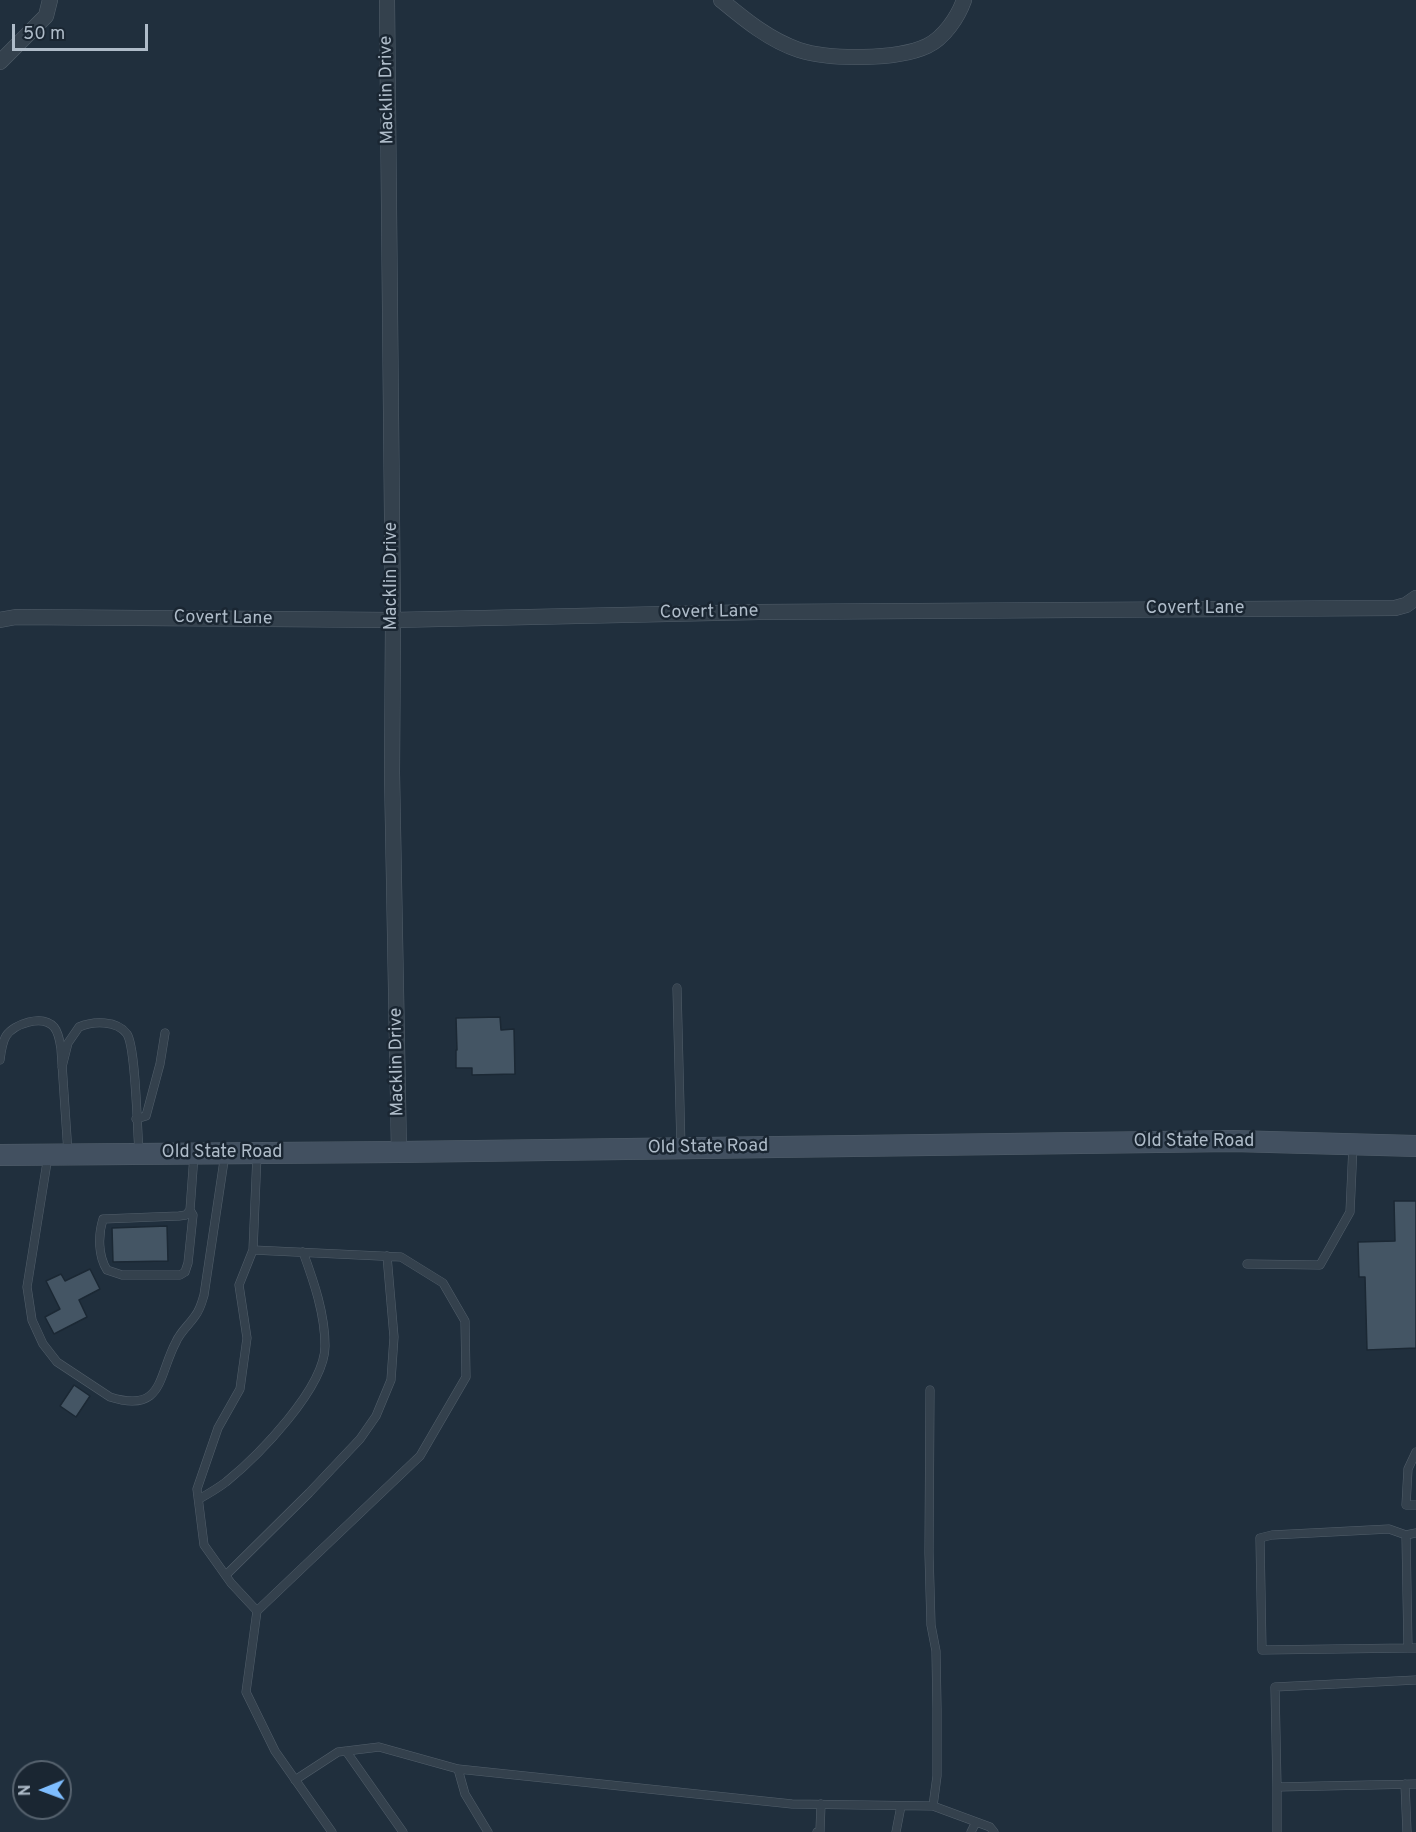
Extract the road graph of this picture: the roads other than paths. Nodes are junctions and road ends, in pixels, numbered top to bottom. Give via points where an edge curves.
1 (50, 0) edge
2 (387, 0) edge
3 (721, 0) edge
4 (964, 0) edge
5 (0, 62) edge
6 (1416, 598) edge
7 (0, 620) edge
8 (393, 620) junction
9 (677, 988) dead end
10 (165, 1034) dead end
11 (0, 1060) edge
12 (62, 1066) junction
13 (136, 1119) junction
14 (1353, 1144) junction
15 (1416, 1146) edge
16 (681, 1148) junction
17 (0, 1149) edge
18 (399, 1152) junction
19 (194, 1153) junction
20 (225, 1153) junction
21 (257, 1153) junction
22 (58, 1154) junction
23 (139, 1154) junction
24 (0, 1155) edge
25 (190, 1210) junction
26 (253, 1250) junction
27 (303, 1252) junction
28 (387, 1256) junction
29 (1247, 1264) dead end
30 (930, 1390) dead end
31 (1416, 1452) edge
32 (199, 1499) junction
33 (1416, 1504) edge
34 (1416, 1533) edge
35 (1406, 1535) junction
36 (226, 1575) junction
37 (257, 1611) junction
38 (1412, 1648) edge
39 (1416, 1680) edge
40 (346, 1751) junction
41 (458, 1769) junction
42 (295, 1780) junction
43 (1405, 1784) junction
44 (1416, 1784) edge
45 (1277, 1787) junction
46 (821, 1804) junction
47 (901, 1806) junction
48 (933, 1806) junction
49 (976, 1822) junction
50 (332, 1832) edge
51 (403, 1832) edge
52 (488, 1832) edge
53 (817, 1832) edge
54 (896, 1832) edge
55 (971, 1832) edge
56 (994, 1832) edge
57 (1277, 1832) edge
58 (1407, 1832) edge

1 - 5 street via 46,16
2 - 8 street, Macklin Drive
3 - 4 street via 762,31 799,50 838,56 880,56 927,46 947,29
6 - 8 street, Covert Lane via 1395,608 771,612
7 - 8 street, Covert Lane
8 - 18 street, Macklin Drive
9 - 16 lane
10 - 13 lane via 146,1116
11 - 12 lane via 9,1033 24,1024 42,1022 50,1023 57,1031
12 - 13 lane via 68,1042 79,1027 96,1022 118,1026 131,1042
12 - 22 lane
13 - 23 lane
14 - 15 street, Old State Road
14 - 16 street, Old State Road via 1233,1141
14 - 29 lane via 1350,1212 1320,1265
16 - 18 street, Old State Road
17 - 24 lane
18 - 21 street, Old State Road
19 - 20 street, Old State Road
19 - 23 street, Old State Road
19 - 25 lane
20 - 21 street, Old State Road
20 - 22 lane via 204,1295 196,1315 176,1340 157,1391 135,1400 110,1397 57,1362 32,1320 27,1287
21 - 26 lane
22 - 23 street, Old State Road
22 - 24 street, Old State Road
25 - 25 lane via 179,1216 103,1219 101,1255 107,1270 122,1275 185,1272 193,1215
26 - 27 lane
26 - 32 lane via 240,1285 247,1338 240,1389 218,1428 197,1489
27 - 28 lane
27 - 32 lane via 318,1292 325,1348 315,1381 276,1435 225,1483
28 - 36 lane via 394,1337 391,1380 376,1416 360,1439
28 - 37 lane via 401,1257 443,1282 465,1321 466,1377 420,1456
30 - 48 lane via 929,1553 938,1709
31 - 33 lane via 1408,1469 1406,1505
32 - 36 lane via 204,1545
34 - 35 lane
35 - 38 lane
35 - 38 lane via 1389,1529 1260,1538 1262,1650
36 - 37 lane
37 - 42 lane via 246,1692 274,1751
39 - 45 lane via 1275,1687
40 - 41 lane via 379,1746
40 - 42 lane via 338,1752
40 - 51 lane
41 - 46 lane
41 - 52 lane via 465,1794
42 - 50 lane
43 - 44 lane
43 - 45 lane
43 - 58 lane
45 - 57 lane
46 - 47 lane
46 - 53 lane
47 - 48 lane
47 - 54 lane
48 - 49 lane
49 - 55 lane
49 - 56 lane

